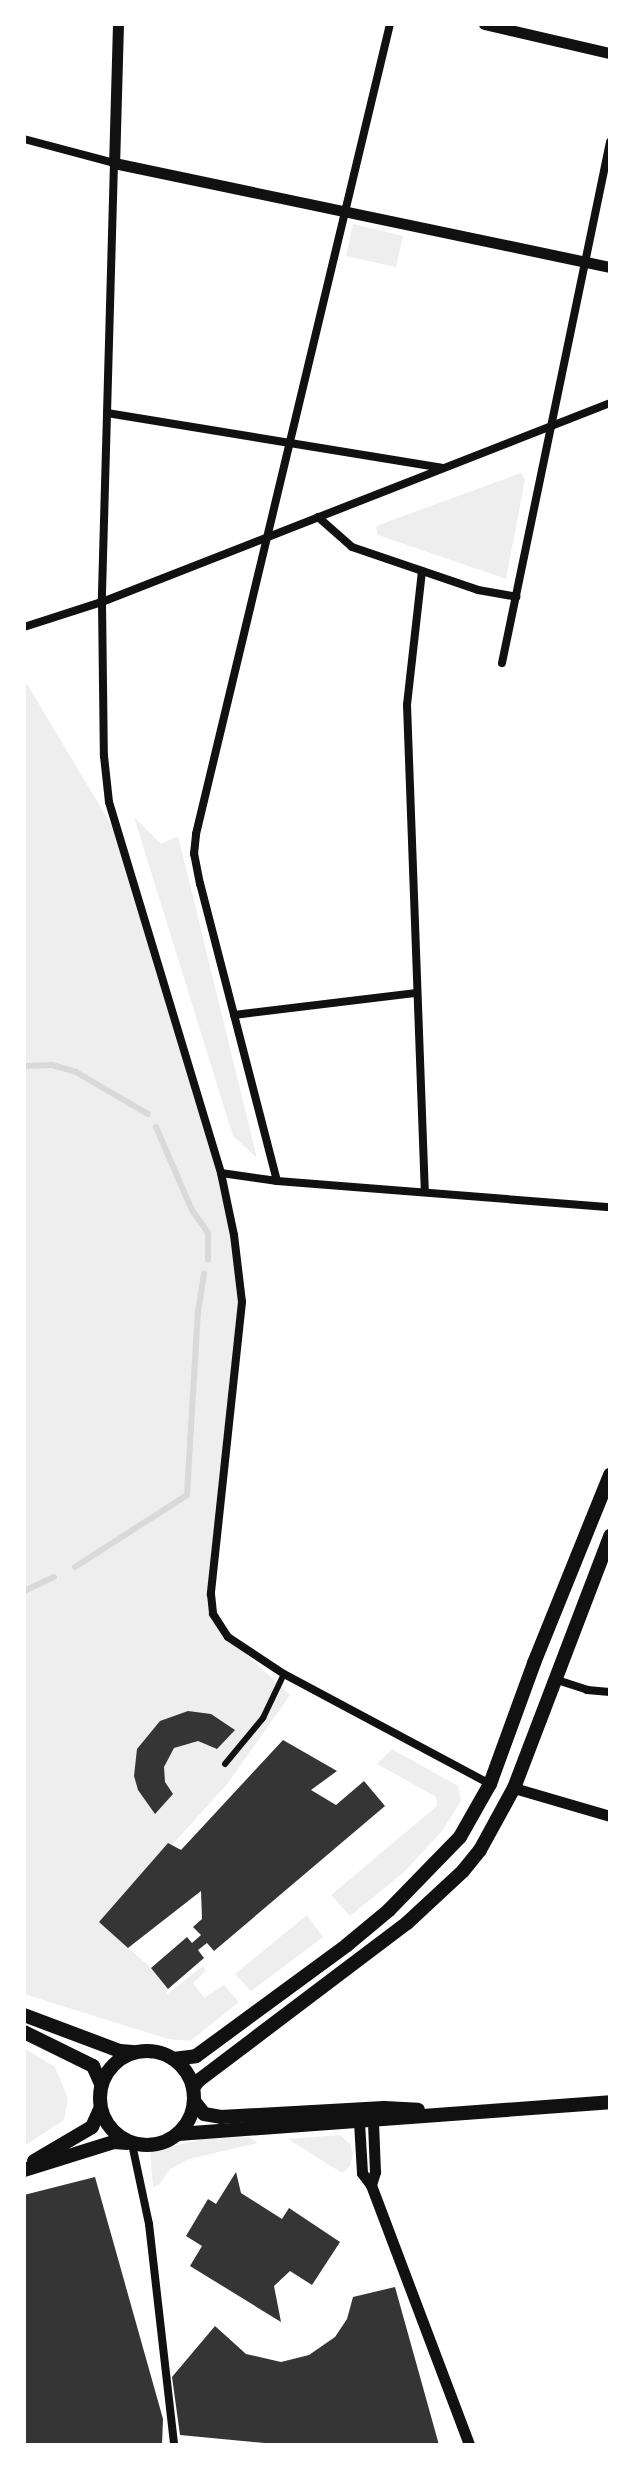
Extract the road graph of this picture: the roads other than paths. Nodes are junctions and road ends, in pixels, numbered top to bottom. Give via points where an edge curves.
1 (118, 24) edge
2 (390, 24) edge
3 (484, 24) edge
4 (610, 53) edge
5 (24, 139) edge
6 (610, 142) edge
7 (114, 163) junction
8 (346, 212) junction
9 (585, 262) junction
10 (610, 267) edge
11 (610, 403) edge
12 (107, 413) junction
13 (551, 426) junction
14 (289, 443) junction
15 (443, 468) junction
16 (318, 517) junction
17 (265, 538) junction
18 (422, 571) junction
19 (516, 597) junction
20 (102, 602) junction
21 (24, 627) edge
22 (502, 663) dead end
23 (417, 993) junction
24 (234, 1015) junction
25 (221, 1173) junction
26 (277, 1181) junction
27 (425, 1191) junction
28 (610, 1207) edge
29 (610, 1475) edge
30 (610, 1536) edge
31 (284, 1674) junction
32 (553, 1678) junction
33 (610, 1692) edge
34 (225, 1764) dead end
35 (490, 1784) junction
36 (514, 1788) junction
37 (610, 1816) edge
38 (24, 2015) edge
39 (24, 2032) edge
40 (137, 2052) junction
41 (173, 2059) junction
42 (101, 2084) junction
43 (193, 2095) junction
44 (610, 2102) edge
45 (100, 2109) junction
46 (458, 2112) junction
47 (366, 2122) junction
48 (178, 2134) junction
49 (132, 2144) junction
50 (24, 2168) edge
51 (174, 2445) edge
52 (469, 2445) edge

1 - 7 street
2 - 8 street
3 - 4 street
5 - 7 street
6 - 9 street
7 - 8 street
7 - 12 street
8 - 9 street
8 - 14 street
9 - 10 street
9 - 13 street
11 - 13 street
12 - 14 street
12 - 20 street
13 - 15 street
13 - 19 street
14 - 15 street
14 - 17 street
15 - 16 street
16 - 17 street
16 - 18 street via 352,547
17 - 20 street
17 - 24 street via 194,854
18 - 19 street
18 - 23 street via 407,705
19 - 22 street
20 - 21 street
20 - 25 street via 109,802
23 - 24 street
23 - 27 street
24 - 26 street
25 - 26 street
25 - 31 street via 242,1302 213,1614 228,1637
26 - 27 street
27 - 28 street
29 - 35 main road
30 - 32 main road
31 - 34 street via 263,1718
31 - 35 street
32 - 33 street
32 - 36 main road
35 - 41 main road via 460,1837 389,1910 222,2039 191,2059
36 - 37 street
36 - 43 main road via 493,1830 463,1871 407,1923 206,2074
38 - 40 main road via 120,2051
39 - 42 main road via 93,2066
40 - 41 main road
40 - 42 main road via 115,2063
41 - 43 main road
42 - 45 main road
43 - 46 main road via 204,2114 221,2117 384,2108
43 - 48 main road via 192,2113
44 - 46 main road
45 - 49 main road via 112,2131
45 - 50 main road via 92,2127
46 - 47 main road
47 - 48 main road
47 - 52 street via 362,2173
48 - 49 main road via 157,2145
49 - 50 main road via 114,2142
49 - 51 street via 149,2224

